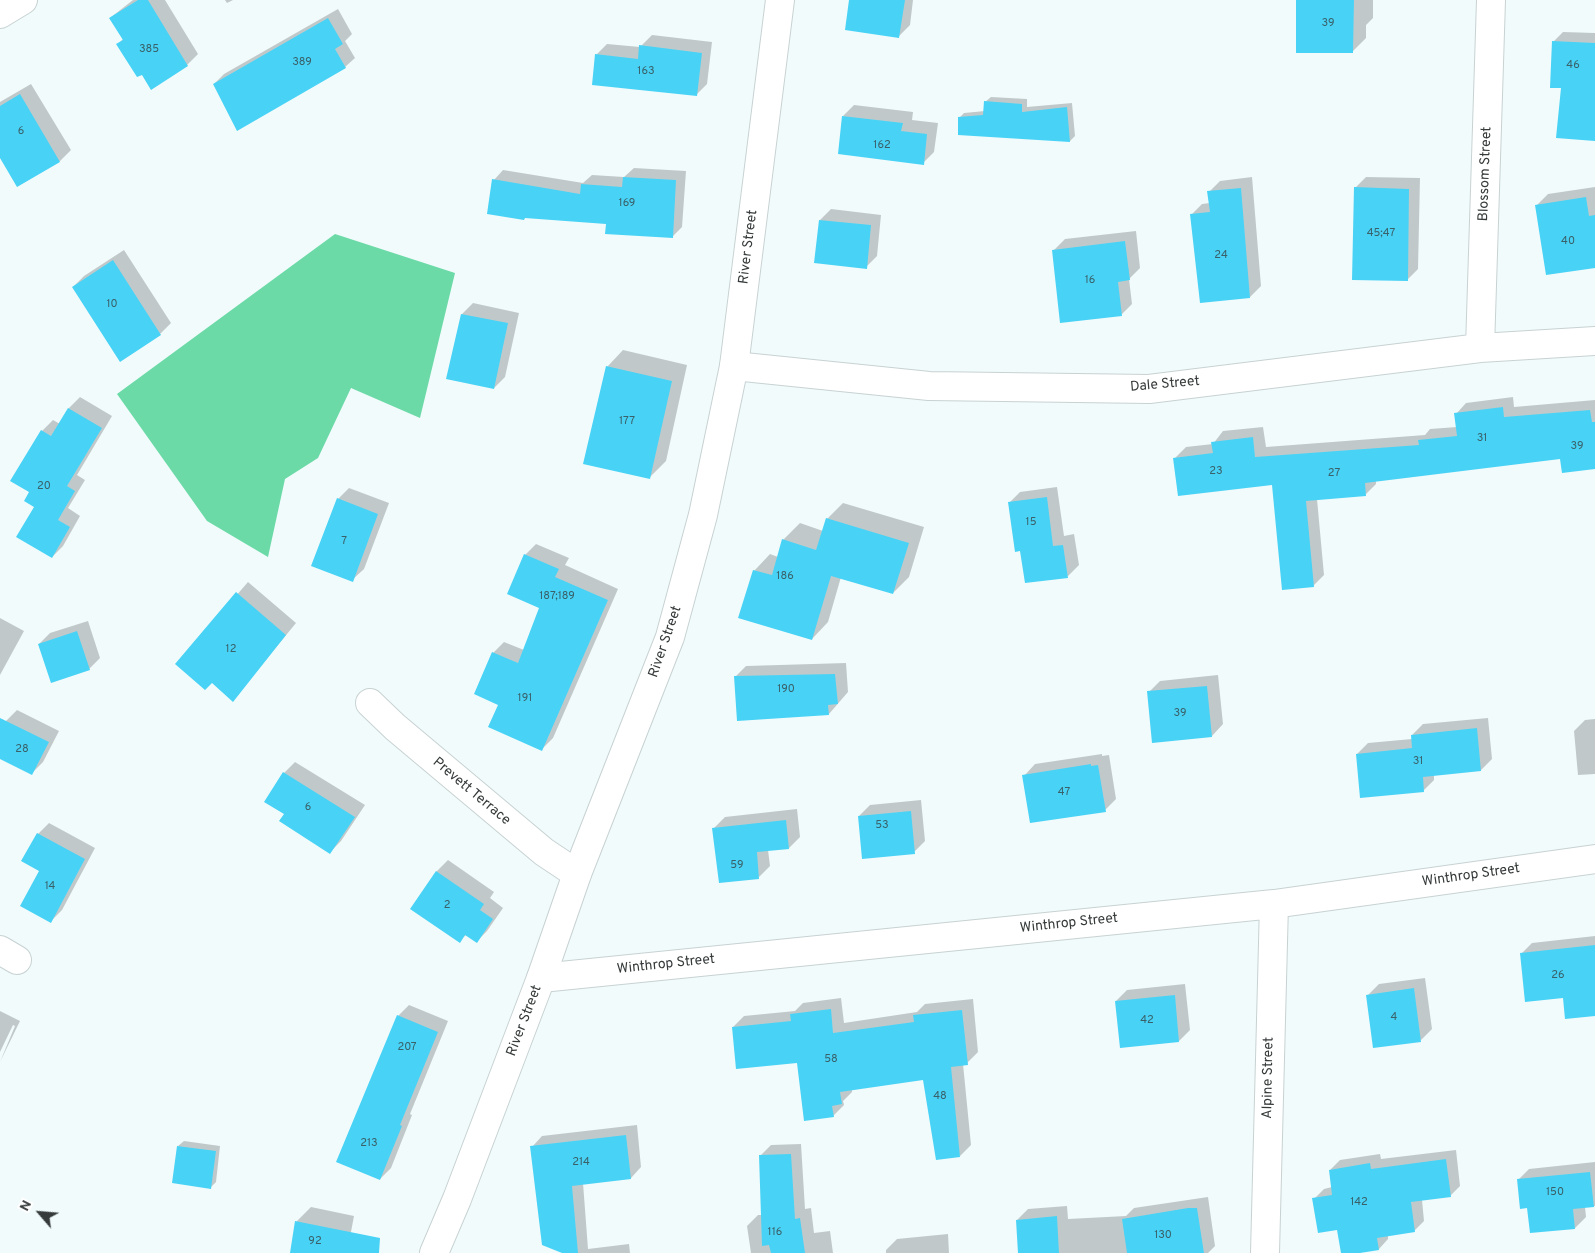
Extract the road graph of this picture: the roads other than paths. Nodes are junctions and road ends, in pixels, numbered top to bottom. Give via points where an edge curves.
1 (23, 0) edge
2 (780, 0) edge
3 (1491, 0) edge
4 (0, 14) edge
5 (1595, 341) edge
6 (1480, 348) junction
7 (734, 366) junction
8 (370, 702) dead end
9 (1595, 859) edge
10 (578, 874) junction
11 (1274, 904) junction
12 (541, 978) junction
13 (434, 1253) edge
14 (1265, 1253) edge

1 - 4 street
2 - 7 street, River Street
3 - 6 street, Blossom Street
5 - 6 street, Dale Street
6 - 7 street, Dale Street via 1150,388 929,386
7 - 10 street, River Street via 703,515 670,637
8 - 10 street, Prevett Terrace via 395,727 537,846
9 - 11 street, Winthrop Street
10 - 12 street, River Street
11 - 12 street, Winthrop Street
11 - 14 street, Alpine Street
12 - 13 street, River Street

